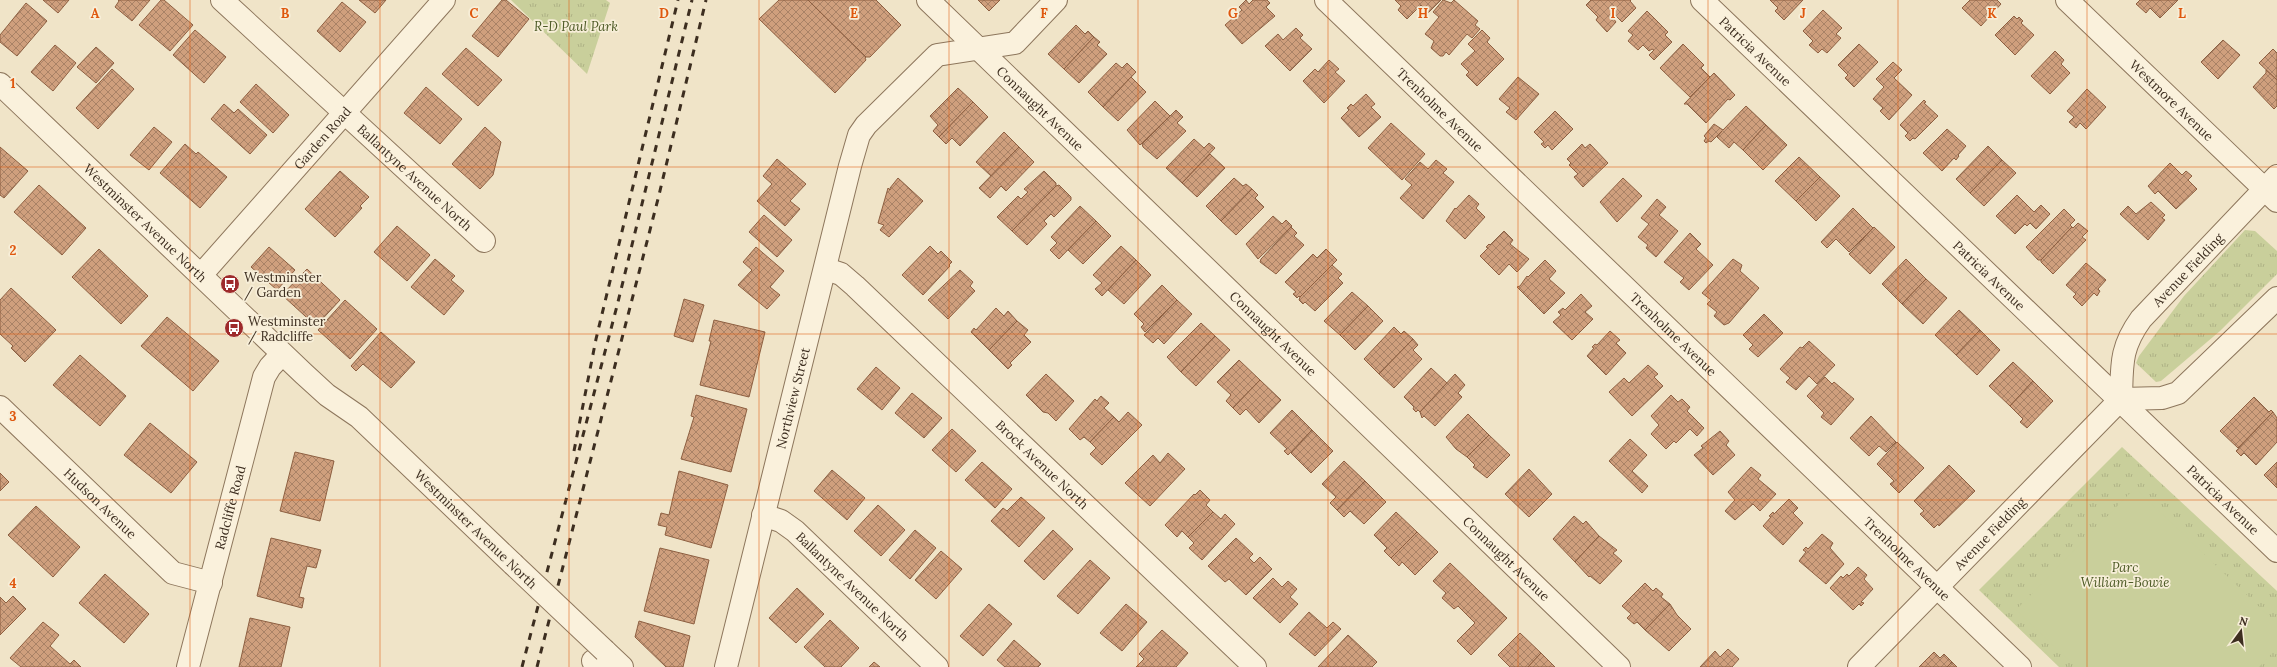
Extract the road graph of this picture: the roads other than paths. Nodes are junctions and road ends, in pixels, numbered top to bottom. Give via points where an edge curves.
1 (222, 0) edge
2 (444, 0) edge
3 (928, 0) edge
4 (1056, 0) edge
5 (1326, 0) edge
6 (1702, 0) edge
7 (2067, 0) edge
8 (977, 47) junction
9 (0, 84) edge
10 (344, 113) junction
11 (2273, 189) edge
12 (484, 241) dead end
13 (826, 269) junction
14 (201, 275) junction
15 (2277, 298) edge
16 (282, 354) junction
17 (2121, 399) junction
18 (0, 407) edge
19 (763, 515) junction
20 (2277, 551) edge
21 (211, 583) junction
22 (1937, 587) junction
23 (599, 660) edge
24 (188, 667) edge
25 (622, 667) edge
26 (726, 667) edge
27 (937, 667) edge
28 (1255, 667) edge
29 (1619, 667) edge
30 (1859, 667) edge
31 (2020, 667) edge

1 - 10 street, Ballantyne Avenue North
2 - 10 street, Garden Road
3 - 8 street, Connaught Avenue
4 - 8 street via 1015,43
5 - 22 street, Trenholme Avenue
6 - 17 street, Patricia Avenue
7 - 11 street, Westmore Avenue
8 - 13 street, Northview Street via 937,55 862,130 850,166
8 - 29 street, Connaught Avenue
9 - 14 street, Westminster Avenue North
10 - 12 street, Ballantyne Avenue North
10 - 14 street, Garden Road
11 - 17 street, Avenue Fielding via 2146,313 2132,332 2125,345 2122,359
13 - 19 street, Northview Street
13 - 28 street, Brock Avenue North via 841,274 855,286
14 - 16 street, Westminster Avenue North
15 - 17 street via 2178,393 2162,398
16 - 21 street, Radcliffe Road via 264,377
16 - 23 street, Westminster Avenue North via 326,395 349,426 508,569
17 - 20 street, Patricia Avenue
17 - 22 street, Avenue Fielding
18 - 21 street, Hudson Avenue via 173,573
19 - 26 street, Northview Street
19 - 27 street, Ballantyne Avenue North via 782,521 795,531
21 - 24 street, Radcliffe Road
22 - 30 street, Avenue Fielding
22 - 31 street, Trenholme Avenue
23 - 25 street, Westminster Avenue North

